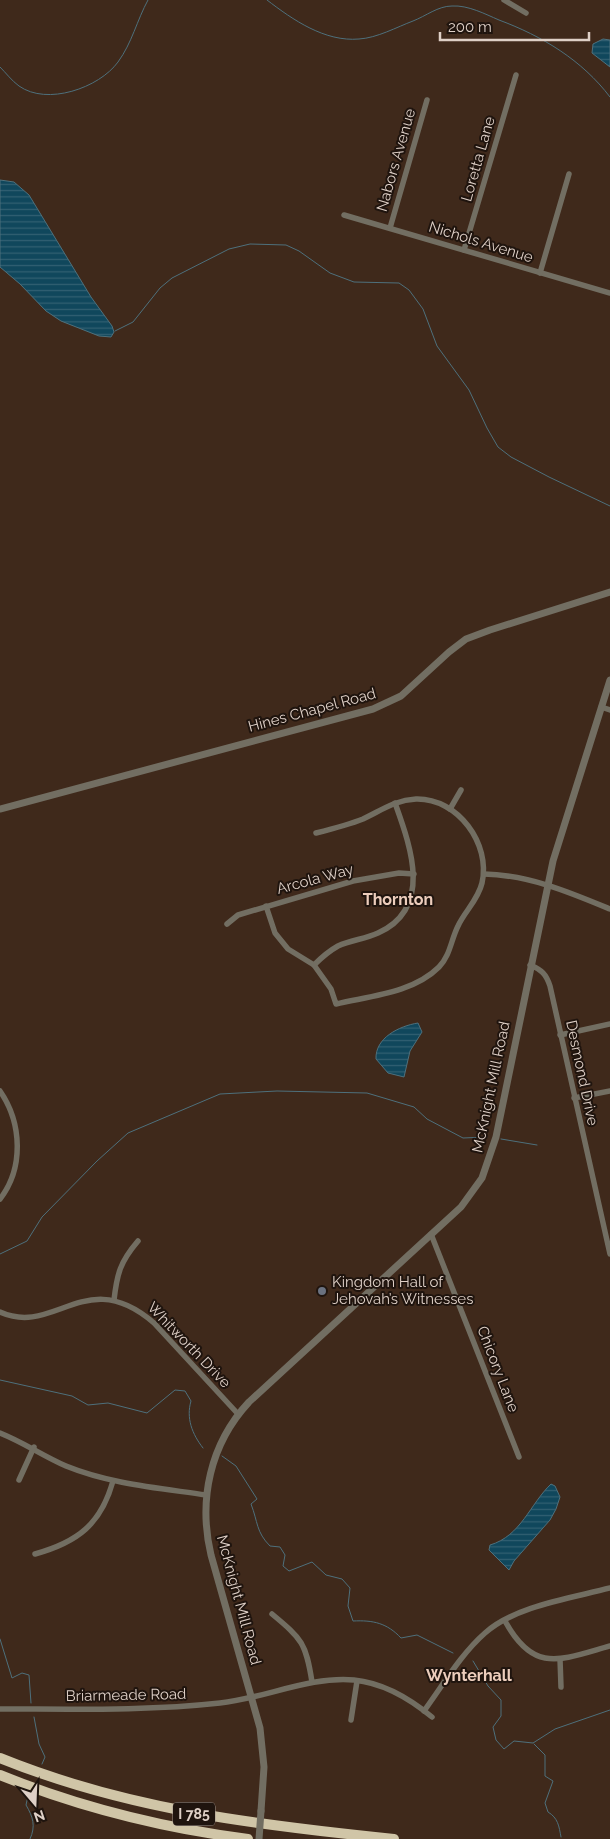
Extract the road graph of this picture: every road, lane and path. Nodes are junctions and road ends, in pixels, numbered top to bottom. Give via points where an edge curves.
1 (504, 0) edge
2 (526, 13) dead end
3 (516, 75) dead end
4 (427, 100) dead end
5 (569, 174) dead end
6 (344, 215) dead end
7 (390, 228) junction
8 (464, 250) junction
9 (540, 273) junction
10 (610, 294) edge
11 (610, 592) edge
12 (610, 680) edge
13 (601, 707) junction
14 (610, 710) edge
15 (461, 790) dead end
16 (395, 803) junction
17 (0, 809) edge
18 (450, 809) junction
19 (316, 833) dead end
20 (414, 874) junction
21 (484, 874) junction
22 (547, 884) junction
23 (266, 906) junction
24 (610, 909) edge
25 (227, 924) dead end
26 (314, 965) junction
27 (530, 966) junction
28 (610, 1024) edge
29 (560, 1035) junction
30 (0, 1091) edge
31 (610, 1091) edge
32 (574, 1098) junction
33 (0, 1200) edge
34 (431, 1234) junction
35 (138, 1241) dead end
36 (610, 1254) edge
37 (114, 1300) junction
38 (0, 1312) edge
39 (238, 1414) junction
40 (0, 1433) edge
41 (34, 1448) junction
42 (518, 1457) dead end
43 (19, 1480) dead end
44 (113, 1481) junction
45 (206, 1495) junction
46 (35, 1554) dead end
47 (610, 1588) edge
48 (272, 1614) dead end
49 (505, 1621) junction
50 (610, 1646) edge
51 (560, 1659) junction
52 (358, 1681) junction
53 (312, 1682) junction
54 (561, 1688) dead end
55 (252, 1699) junction
56 (0, 1709) edge
57 (424, 1711) junction
58 (432, 1717) dead end
59 (351, 1720) dead end
60 (0, 1758) edge
61 (0, 1775) edge
62 (248, 1839) edge
63 (259, 1839) edge
64 (394, 1839) edge

1 - 2 street
3 - 8 street, Loretta Lane
4 - 7 street, Nabors Avenue
5 - 9 street
6 - 7 street, Nichols Avenue
7 - 8 street, Nichols Avenue
8 - 9 street, Nichols Avenue
9 - 10 street, Nichols Avenue
11 - 17 street, Hines Chapel Road via 466,639 401,696 373,709
12 - 13 street, McKnight Mill Road
13 - 14 street
13 - 22 street, McKnight Mill Road
15 - 18 street
16 - 18 street via 418,799
16 - 19 street via 350,824
16 - 20 street via 414,861
18 - 21 street via 475,835 482,854
20 - 23 street, Arcola Way via 399,873 353,882
20 - 26 street via 412,892 397,920 380,933 339,946
21 - 22 street via 516,876
21 - 26 street via 477,897 462,920 447,956 427,976 401,989 336,1004 331,989
22 - 24 street
22 - 27 street, McKnight Mill Road
23 - 25 street, Arcola Way via 238,915
23 - 26 street via 275,933 288,949
27 - 29 street, Desmond Drive via 547,976
27 - 34 street, McKnight Mill Road via 496,1137 486,1170 461,1207
28 - 29 street
29 - 32 street, Desmond Drive
30 - 33 street via 13,1118 18,1155 14,1175
31 - 32 street
32 - 36 street, Desmond Drive
34 - 39 street, McKnight Mill Road
34 - 42 street, Chicory Lane
35 - 37 street via 118,1272
37 - 38 street, Whitworth Drive via 85,1301 30,1317
37 - 39 street, Whitworth Drive via 138,1309 154,1323
39 - 45 street, McKnight Mill Road via 218,1450
40 - 41 street
41 - 43 street
41 - 44 street via 65,1465
44 - 45 street
44 - 46 street via 104,1507 84,1531 60,1546
45 - 55 street, McKnight Mill Road via 208,1541
47 - 49 street via 526,1611
48 - 53 street via 302,1641
49 - 51 street via 524,1648 535,1656
49 - 57 street via 486,1632 470,1649
50 - 51 street
51 - 54 street
52 - 53 street, Briarmeade Road via 332,1679
52 - 57 street, Briarmeade Road via 401,1694
52 - 59 street
53 - 55 street, Briarmeade Road
55 - 56 street, Briarmeade Road via 175,1707
55 - 63 street, McKnight Mill Road, bridge via 263,1753
57 - 58 street, Briarmeade Road
60 - 64 highway, I 785 via 86,1788 164,1808 252,1824
61 - 62 highway, I 785 via 125,1815

